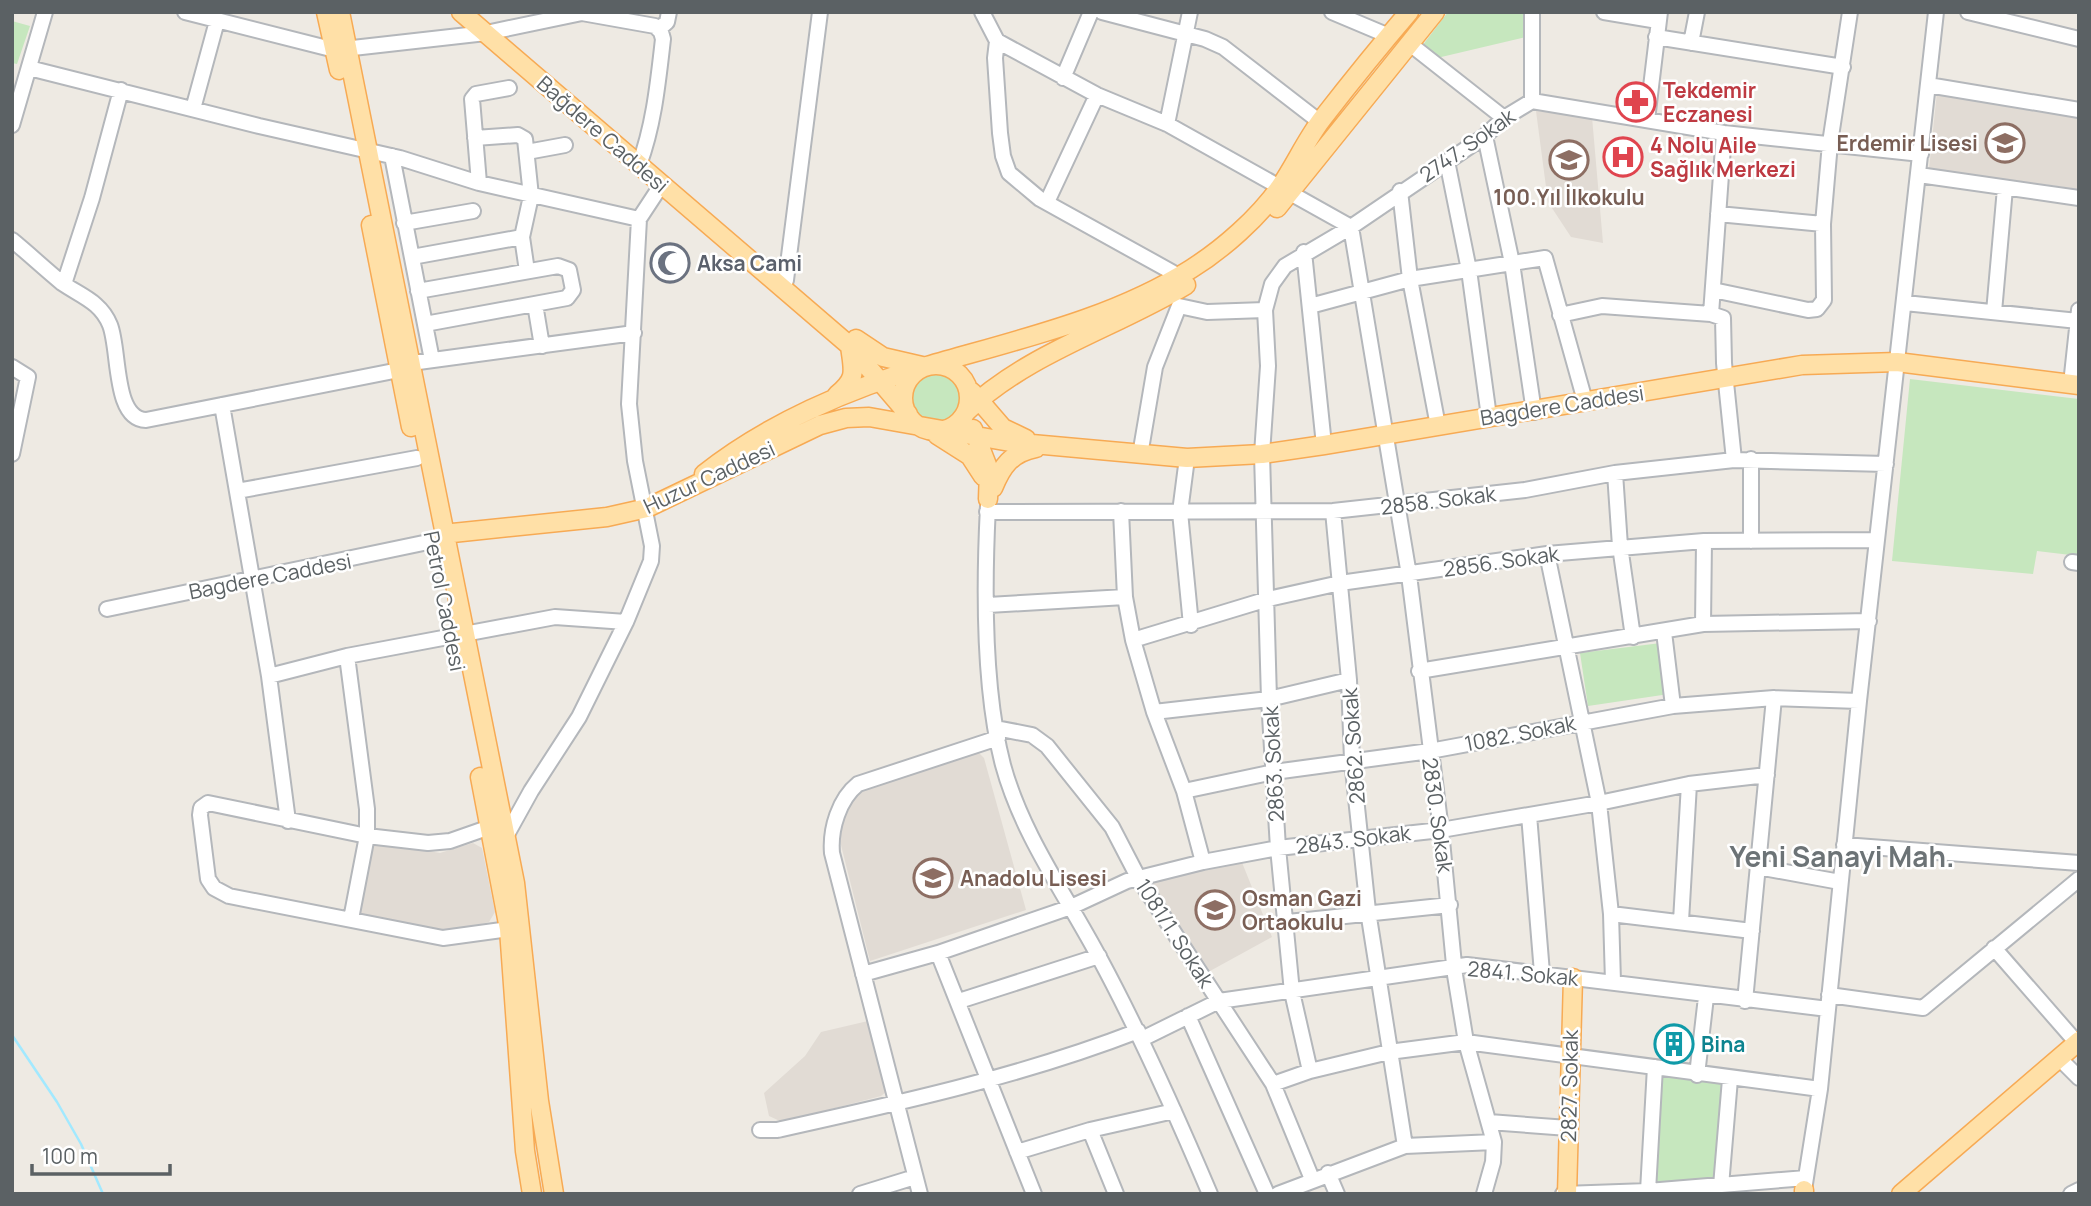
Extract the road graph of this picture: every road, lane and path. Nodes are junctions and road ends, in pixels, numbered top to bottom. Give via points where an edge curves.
1 (45, 12) edge
2 (185, 12) edge
3 (326, 12) edge
4 (340, 12) edge
5 (461, 12) edge
6 (582, 12) edge
7 (669, 12) edge
8 (820, 12) edge
9 (982, 12) edge
10 (1091, 12) edge
11 (1102, 12) edge
12 (1191, 12) edge
13 (1332, 12) edge
14 (1409, 12) edge
15 (1435, 12) edge
16 (1532, 12) edge
17 (1604, 12) edge
18 (1697, 12) edge
19 (1850, 12) edge
20 (1936, 12) edge
21 (1978, 14) edge
22 (1659, 17) edge
23 (217, 21) junction
24 (659, 29) junction
25 (486, 33) junction
26 (1186, 34) junction
27 (1389, 36) junction
28 (1656, 37) junction
29 (2079, 39) edge
30 (997, 41) junction
31 (1691, 43) junction
32 (1410, 44) junction
33 (341, 49) junction
34 (1843, 67) junction
35 (29, 68) junction
36 (1063, 78) junction
37 (1928, 85) junction
38 (509, 88) dead end
39 (121, 90) junction
40 (1097, 95) junction
41 (1532, 100) junction
42 (192, 108) junction
43 (2079, 110) edge
44 (1504, 118) junction
45 (1647, 120) junction
46 (1320, 122) junction
47 (1167, 124) junction
48 (12, 125) edge
49 (1724, 133) junction
50 (1485, 136) junction
51 (475, 138) junction
52 (1830, 143) junction
53 (565, 145) dead end
54 (362, 149) junction
55 (527, 152) junction
56 (1921, 154) junction
57 (392, 156) junction
58 (1447, 161) junction
59 (639, 165) junction
60 (1919, 175) junction
61 (479, 183) junction
62 (662, 184) junction
63 (2005, 188) junction
64 (1285, 191) junction
65 (1399, 191) junction
66 (531, 196) junction
67 (2079, 198) edge
68 (1047, 202) junction
69 (473, 211) dead end
70 (1718, 214) junction
71 (639, 219) junction
72 (404, 223) junction
73 (1823, 224) junction
74 (1351, 227) junction
75 (522, 237) junction
76 (12, 240) edge
77 (1304, 252) junction
78 (412, 257) junction
79 (1512, 263) junction
80 (1469, 270) junction
81 (527, 271) junction
82 (1180, 275) junction
83 (1410, 279) junction
84 (64, 284) junction
85 (785, 284) junction
86 (1363, 290) junction
87 (1713, 290) junction
88 (418, 291) junction
89 (1175, 300) junction
90 (1905, 303) junction
91 (535, 304) junction
92 (1310, 306) junction
93 (1265, 310) junction
94 (1994, 312) junction
95 (1711, 314) junction
96 (1560, 315) junction
97 (2078, 316) edge
98 (425, 324) junction
99 (634, 333) junction
100 (542, 346) junction
101 (850, 346) junction
102 (432, 360) junction
103 (1897, 362) junction
104 (405, 366) junction
105 (12, 367) edge
106 (926, 367) junction
107 (1726, 377) junction
108 (1005, 380) junction
109 (882, 382) junction
110 (2075, 385) edge
111 (971, 400) junction
112 (1585, 401) junction
113 (827, 403) junction
114 (222, 405) junction
115 (1534, 412) junction
116 (908, 414) junction
117 (1489, 417) junction
118 (998, 424) junction
119 (1438, 426) junction
120 (928, 429) junction
121 (1384, 433) junction
122 (976, 438) junction
123 (1324, 445) junction
124 (1046, 446) junction
125 (12, 454) edge
126 (1262, 454) junction
127 (1140, 455) junction
128 (417, 458) junction
129 (1187, 458) junction
130 (1751, 459) junction
131 (1734, 460) junction
132 (1886, 464) junction
133 (1615, 473) junction
134 (237, 491) junction
135 (673, 498) junction
136 (988, 506) junction
137 (1398, 506) junction
138 (647, 508) junction
139 (1121, 511) junction
140 (1333, 512) junction
141 (1180, 513) junction
142 (1265, 514) junction
143 (438, 538) junction
144 (1877, 540) junction
145 (1704, 541) junction
146 (1751, 541) junction
147 (1620, 546) junction
148 (1547, 554) junction
149 (1409, 575) junction
150 (252, 579) junction
151 (1340, 583) junction
152 (1125, 597) junction
153 (1268, 599) junction
154 (988, 605) junction
155 (107, 609) dead end
156 (1868, 621) junction
157 (626, 622) junction
158 (1703, 624) junction
159 (1191, 625) junction
160 (1664, 632) junction
161 (458, 635) junction
162 (1633, 637) junction
163 (1133, 640) junction
164 (1566, 646) junction
165 (347, 656) junction
166 (1419, 671) junction
167 (269, 676) junction
168 (1349, 681) junction
169 (1774, 698) junction
170 (1269, 699) junction
171 (1859, 701) junction
172 (1674, 706) junction
173 (1154, 712) junction
174 (1583, 722) junction
175 (997, 733) junction
176 (1430, 751) junction
177 (1352, 760) junction
178 (1274, 772) junction
179 (1767, 775) junction
180 (1689, 784) junction
181 (1184, 790) junction
182 (1599, 803) junction
183 (1529, 815) junction
184 (288, 821) junction
185 (1441, 830) junction
186 (498, 832) junction
187 (367, 836) junction
188 (1360, 837) junction
189 (1844, 845) junction
190 (1278, 848) junction
191 (1203, 862) junction
192 (2079, 863) edge
193 (1758, 867) junction
194 (1139, 879) junction
195 (2079, 879) edge
196 (1840, 882) junction
197 (1450, 905) junction
198 (1070, 907) junction
199 (1368, 911) junction
200 (1611, 914) junction
201 (351, 919) junction
202 (1681, 921) junction
203 (1288, 922) junction
204 (509, 929) junction
205 (1752, 931) junction
206 (1994, 948) junction
207 (938, 953) junction
208 (1099, 956) junction
209 (1455, 967) junction
210 (1542, 973) junction
211 (863, 974) junction
212 (1573, 978) junction
213 (1379, 980) junction
214 (1613, 982) junction
215 (1292, 992) junction
216 (1706, 997) junction
217 (959, 1001) junction
218 (1219, 1001) junction
219 (1745, 1001) junction
220 (1829, 1002) junction
221 (1188, 1016) junction
222 (1140, 1035) junction
223 (1466, 1042) junction
224 (1389, 1052) junction
225 (1569, 1055) junction
226 (2073, 1057) edge
227 (1656, 1067) junction
228 (1310, 1071) junction
229 (1698, 1075) junction
230 (988, 1079) junction
231 (1730, 1079) junction
232 (1273, 1084) junction
233 (1820, 1089) junction
234 (898, 1103) junction
235 (1174, 1111) junction
236 (1489, 1122) junction
237 (1568, 1128) junction
238 (760, 1130) dead end
239 (1090, 1130) junction
240 (1494, 1142) junction
241 (1405, 1146) junction
242 (1017, 1152) junction
243 (1328, 1173) junction
244 (915, 1177) junction
245 (1312, 1179) junction
246 (1721, 1186) junction
247 (1804, 1189) edge
248 (2079, 1190) edge
249 (1648, 1191) junction
250 (1029, 1192) edge
251 (532, 1194) edge
252 (554, 1194) edge
253 (860, 1194) edge
254 (920, 1194) edge
255 (1116, 1194) edge
256 (1210, 1194) edge
257 (1267, 1194) edge
258 (1278, 1194) edge
259 (1337, 1194) edge
260 (1484, 1194) edge
261 (1566, 1194) edge
262 (1900, 1194) edge
263 (1914, 1194) edge
264 (2071, 1194) edge

1 - 35 street
2 - 23 street
3 - 33 main road, Petrol Caddesi
4 - 33 main road
5 - 25 main road, Bağdere Caddesi
6 - 24 street
6 - 25 street
7 - 24 street
8 - 85 street
9 - 30 street
10 - 36 street
11 - 26 street
12 - 26 street
13 - 27 street
14 - 27 main road
15 - 32 main road
16 - 41 street
17 - 22 street
18 - 31 street
19 - 34 street
20 - 37 street
21 - 29 street
22 - 28 street
23 - 33 street
23 - 42 street
24 - 59 street via 663,39 656,94
25 - 33 street
25 - 59 main road, Bağdere Caddesi
26 - 46 street via 1223,47
26 - 47 street
27 - 46 main road
28 - 31 street
28 - 45 street
30 - 36 street
30 - 68 street via 1003,156 1009,173 1023,188
31 - 34 street
32 - 44 street
32 - 64 main road
33 - 54 main road, Petrol Caddesi
34 - 52 street
35 - 39 street
35 - 48 street
36 - 40 street
37 - 43 street
37 - 56 street
38 - 51 street via 473,97
39 - 42 street
39 - 84 street
40 - 47 street
40 - 68 street
41 - 44 street, 2747. Sokak
41 - 45 street, 2747. Sokak
42 - 54 street
44 - 50 street, 2747. Sokak
45 - 49 street, 2747. Sokak
46 - 64 main road
47 - 64 street
49 - 52 street, 2747. Sokak
49 - 70 street
50 - 58 street, 2747. Sokak
50 - 79 street
51 - 55 street via 520,135
51 - 61 street
52 - 56 street, 2747. Sokak
52 - 73 street
53 - 55 street
54 - 57 street
54 - 104 main road, Petrol Caddesi
55 - 66 street
56 - 60 street
57 - 61 street
57 - 72 street
58 - 65 street, 2747. Sokak
58 - 80 street
59 - 62 main road, Bağdere Caddesi
60 - 63 street
60 - 90 street
61 - 66 street
62 - 71 street
62 - 85 main road, Bağdere Caddesi
63 - 67 street
63 - 94 street
64 - 74 street
64 - 82 main road
64 - 89 main road via 1233,249
65 - 74 street, 2747. Sokak
65 - 83 street
66 - 71 street
66 - 75 street
68 - 82 street
69 - 72 street
70 - 73 street
70 - 87 street
71 - 99 street
72 - 78 street
73 - 87 street via 1824,300 1817,309
74 - 77 street, 2747. Sokak
74 - 86 street, 2830. Sokak
75 - 78 street
75 - 81 street
76 - 84 street
77 - 92 street
77 - 93 street, 2747. Sokak via 1285,266 1272,284
78 - 88 street
79 - 80 street
79 - 96 street via 1545,258
79 - 115 street
80 - 83 street
80 - 117 street
81 - 88 street
81 - 91 street via 561,266 569,270 573,290 569,297
82 - 106 main road via 1072,323
83 - 86 street
83 - 119 street
84 - 114 street via 93,301 110,323 130,415 146,420
85 - 101 main road, Bağdere Caddesi
85 - 106 main road, Bağdere Caddesi via 869,349 890,360
86 - 92 street
86 - 121 street, 2830. Sokak
87 - 95 street
88 - 98 street
89 - 93 street via 1206,312
89 - 108 main road
89 - 127 street via 1155,367
90 - 94 street
90 - 103 street
91 - 98 street
91 - 100 street
92 - 123 street
93 - 126 street, 2863. Sokak via 1268,366
94 - 97 street
95 - 96 street via 1602,306
95 - 107 street via 1723,318 1726,327
96 - 112 street
97 - 110 street
98 - 102 street
99 - 100 street
99 - 138 street via 630,424
100 - 102 street
101 - 109 main road, Bağdere Caddesi
101 - 113 main road via 852,380
102 - 104 street
103 - 107 main road, Bagdere Caddesi via 1802,365
103 - 110 main road, Bagdere Caddesi
103 - 132 street
104 - 114 street
104 - 128 main road, Petrol Caddesi
104 - 143 main road
105 - 125 street via 29,377
106 - 109 main road
106 - 111 main road via 951,368
106 - 116 main road via 907,383
107 - 112 main road, Bagdere Caddesi
107 - 131 street
108 - 111 main road
108 - 118 main road via 996,403
109 - 113 main road
109 - 116 main road, Bağdere Caddesi
111 - 118 main road
111 - 120 main road via 958,422 947,429
111 - 122 main road
112 - 115 main road, Bagdere Caddesi
113 - 135 main road via 722,459
114 - 134 street
115 - 117 main road, Bagdere Caddesi
116 - 120 main road
117 - 119 main road, Bagdere Caddesi
118 - 124 main road via 1009,433
119 - 121 main road, Bagdere Caddesi
120 - 122 main road
120 - 135 main road, Huzur Caddesi via 873,417 837,420
120 - 136 main road via 976,463
121 - 123 main road, Bagdere Caddesi
121 - 137 street, 2830. Sokak
122 - 124 main road
122 - 136 main road via 989,470
123 - 126 main road, Bagdere Caddesi
124 - 127 main road, Bagdere Caddesi
124 - 136 main road via 1021,451 1005,463
126 - 129 main road, Bagdere Caddesi
126 - 142 street, 2863. Sokak
127 - 129 main road, Bagdere Caddesi
128 - 134 street
128 - 143 main road, Petrol Caddesi
129 - 141 street
130 - 131 street, 2858. Sokak
130 - 132 street, 2858. Sokak
130 - 146 street
131 - 133 street, 2858. Sokak
132 - 144 street
133 - 137 street, 2858. Sokak
133 - 147 street
134 - 150 street
135 - 138 main road, Huzur Caddesi
136 - 139 street, 2858. Sokak
136 - 154 street
137 - 140 street, 2858. Sokak
137 - 149 street, 2830. Sokak
138 - 143 main road, Huzur Caddesi
138 - 157 street via 651,561
139 - 141 street, 2858. Sokak
139 - 152 street
140 - 142 street, 2858. Sokak
140 - 151 street, 2862. Sokak
141 - 142 street, 2858. Sokak
141 - 159 street
142 - 153 street, 2863. Sokak
143 - 150 street, Bagdere Caddesi
143 - 161 main road, Petrol Caddesi
144 - 146 street, 2856. Sokak
144 - 156 street
145 - 146 street, 2856. Sokak
145 - 147 street, 2856. Sokak
145 - 158 street
147 - 148 street, 2856. Sokak
147 - 162 street
148 - 149 street, 2856. Sokak
148 - 164 street
149 - 151 street, 2856. Sokak
149 - 166 street, 2830. Sokak
150 - 155 street, Bagdere Caddesi
150 - 167 street
151 - 153 street, 2856. Sokak
151 - 168 street, 2862. Sokak
152 - 154 street
152 - 163 street
153 - 159 street, 2856. Sokak
153 - 170 street, 2863. Sokak
154 - 175 street
156 - 158 street
156 - 171 street
157 - 161 street via 555,617
157 - 186 street via 579,717
158 - 160 street
159 - 163 street, 2856. Sokak
160 - 162 street
160 - 172 street
161 - 165 street
161 - 186 main road, Petrol Caddesi
162 - 164 street
163 - 173 street
164 - 166 street
164 - 174 street
165 - 167 street
165 - 187 street
166 - 176 street, 2830. Sokak
167 - 184 street
168 - 170 street
168 - 177 street, 2862. Sokak
169 - 171 street, 1082. Sokak
169 - 172 street, 1082. Sokak
169 - 179 street
170 - 173 street
170 - 178 street, 2863. Sokak
171 - 189 street
172 - 174 street, 1082. Sokak
173 - 181 street
174 - 176 street, 1082. Sokak
174 - 182 street
175 - 194 street, 1081/1. Sokak via 1032,735 1047,746 1112,828
175 - 198 street via 1019,808
175 - 211 street via 866,780 850,792 832,828 832,853
176 - 177 street, 1082. Sokak
176 - 185 street, 2830. Sokak
177 - 178 street, 1082. Sokak
177 - 188 street, 2862. Sokak
178 - 181 street, 1082. Sokak
178 - 190 street, 2863. Sokak
179 - 180 street, 2843. Sokak
179 - 193 street
180 - 182 street, 2843. Sokak
180 - 202 street
181 - 191 street
182 - 183 street, 2843. Sokak
182 - 200 street
183 - 185 street, 2843. Sokak
183 - 210 street
184 - 187 street
184 - 201 street via 205,804 200,815 208,879 229,896
185 - 188 street, 2843. Sokak
185 - 197 street, 2830. Sokak
186 - 187 street via 435,843
186 - 204 main road, Petrol Caddesi
186 - 252 main road via 522,928 539,1101
187 - 201 street
188 - 190 street, 2843. Sokak
188 - 199 street, 2862. Sokak
189 - 192 street
189 - 196 street
190 - 191 street, 2843. Sokak
190 - 203 street, 2863. Sokak
191 - 194 street, 2843. Sokak
193 - 196 street
193 - 205 street
194 - 198 street, 2843. Sokak
194 - 218 street, 1081/1. Sokak
195 - 206 street, 2841. Sokak
196 - 220 street
197 - 199 street
197 - 209 street, 2830. Sokak
198 - 207 street, 2843. Sokak
198 - 208 street
199 - 203 street
199 - 213 street, 2862. Sokak
200 - 202 street
200 - 214 street
201 - 204 street via 452,939
202 - 205 street
203 - 215 street, 2863. Sokak
204 - 251 main road, Petrol Caddesi
205 - 219 street
206 - 220 street, 2841. Sokak via 1923,1008
206 - 226 street
207 - 211 street, 2843. Sokak
207 - 217 street
208 - 217 street
208 - 222 street
209 - 210 street, 2841. Sokak
209 - 213 street, 2841. Sokak
209 - 223 street, 2830. Sokak
210 - 212 street, 2841. Sokak
211 - 234 street
212 - 214 street, 2841. Sokak
212 - 225 main road, 2827. Sokak
213 - 215 street, 2841. Sokak
213 - 224 street, 2862. Sokak
214 - 216 street, 2841. Sokak
215 - 218 street, 2841. Sokak
215 - 228 street, 2863. Sokak
216 - 219 street, 2841. Sokak
216 - 229 street
217 - 230 street
218 - 221 street, 2841. Sokak
218 - 232 street, 1081/1. Sokak
219 - 220 street, 2841. Sokak
220 - 233 street
221 - 222 street, 2841. Sokak
221 - 257 street
222 - 230 street, 2841. Sokak
222 - 235 street
223 - 224 street
223 - 225 street
223 - 236 street, 2830. Sokak
224 - 228 street
224 - 241 street, 2862. Sokak
225 - 227 street
225 - 237 main road, 2827. Sokak
226 - 262 main road
226 - 263 main road
227 - 229 street
227 - 249 street
228 - 232 street
229 - 231 street
230 - 234 street, 2841. Sokak
230 - 242 street
231 - 233 street
231 - 246 street
232 - 245 street, 1081/1. Sokak
233 - 247 street
234 - 238 street, 2841. Sokak
234 - 244 street
235 - 239 street
235 - 256 street
236 - 237 street
236 - 240 street, 2830. Sokak
237 - 261 main road, 2827. Sokak
239 - 242 street
239 - 255 street
240 - 241 street
240 - 260 street, 2830. Sokak
241 - 243 street
242 - 250 street
243 - 245 street
243 - 259 street
244 - 253 street
244 - 254 street
245 - 258 street
246 - 247 street
246 - 249 street
248 - 264 street
249 - 261 street

